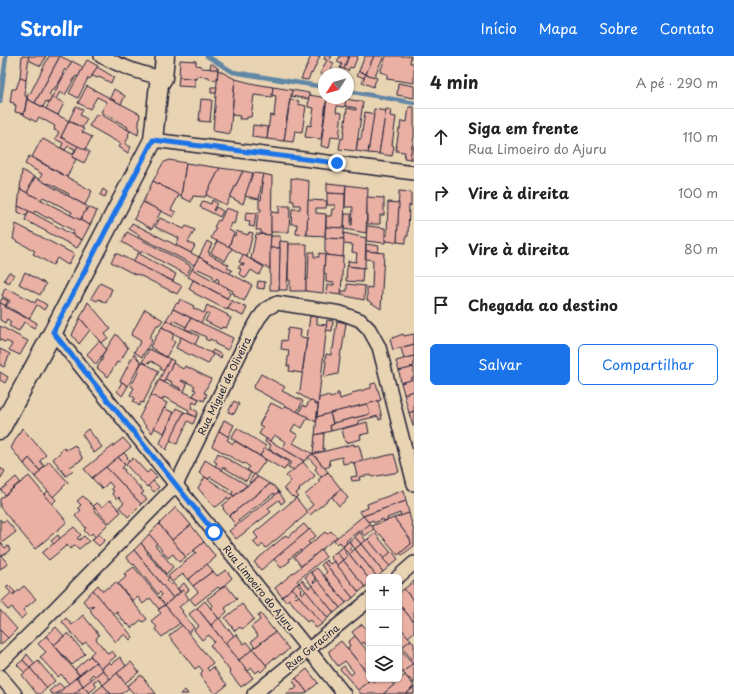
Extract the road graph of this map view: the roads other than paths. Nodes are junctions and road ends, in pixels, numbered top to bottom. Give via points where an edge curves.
1 (101, 56) edge
2 (156, 56) edge
3 (165, 56) edge
4 (159, 80) junction
5 (153, 140) junction
6 (414, 172) edge
7 (53, 332) junction
8 (0, 430) edge
9 (414, 484) edge
10 (176, 485) junction
11 (414, 563) edge
12 (401, 574) edge
13 (366, 602) edge
14 (309, 650) junction
15 (0, 663) edge
16 (0, 676) edge
17 (15, 694) edge
18 (254, 694) edge
19 (344, 694) edge

1 - 4 street
2 - 4 street
3 - 4 street
4 - 5 street
5 - 6 street
5 - 7 street
7 - 8 street
7 - 10 street, Rua Limoeiro do Ajuru
9 - 10 street, Rua Miguel de Oliveira via 379,347 370,328 360,320 341,313 277,303 266,309 248,337
10 - 14 street, Rua Limoeiro do Ajuru
10 - 15 street, Rua Miguel de Oliveira
11 - 12 street
13 - 14 street, Rua Geracina
14 - 18 street, Rua Geracina
14 - 19 street, Rua Limoeiro do Ajuru
16 - 17 street

